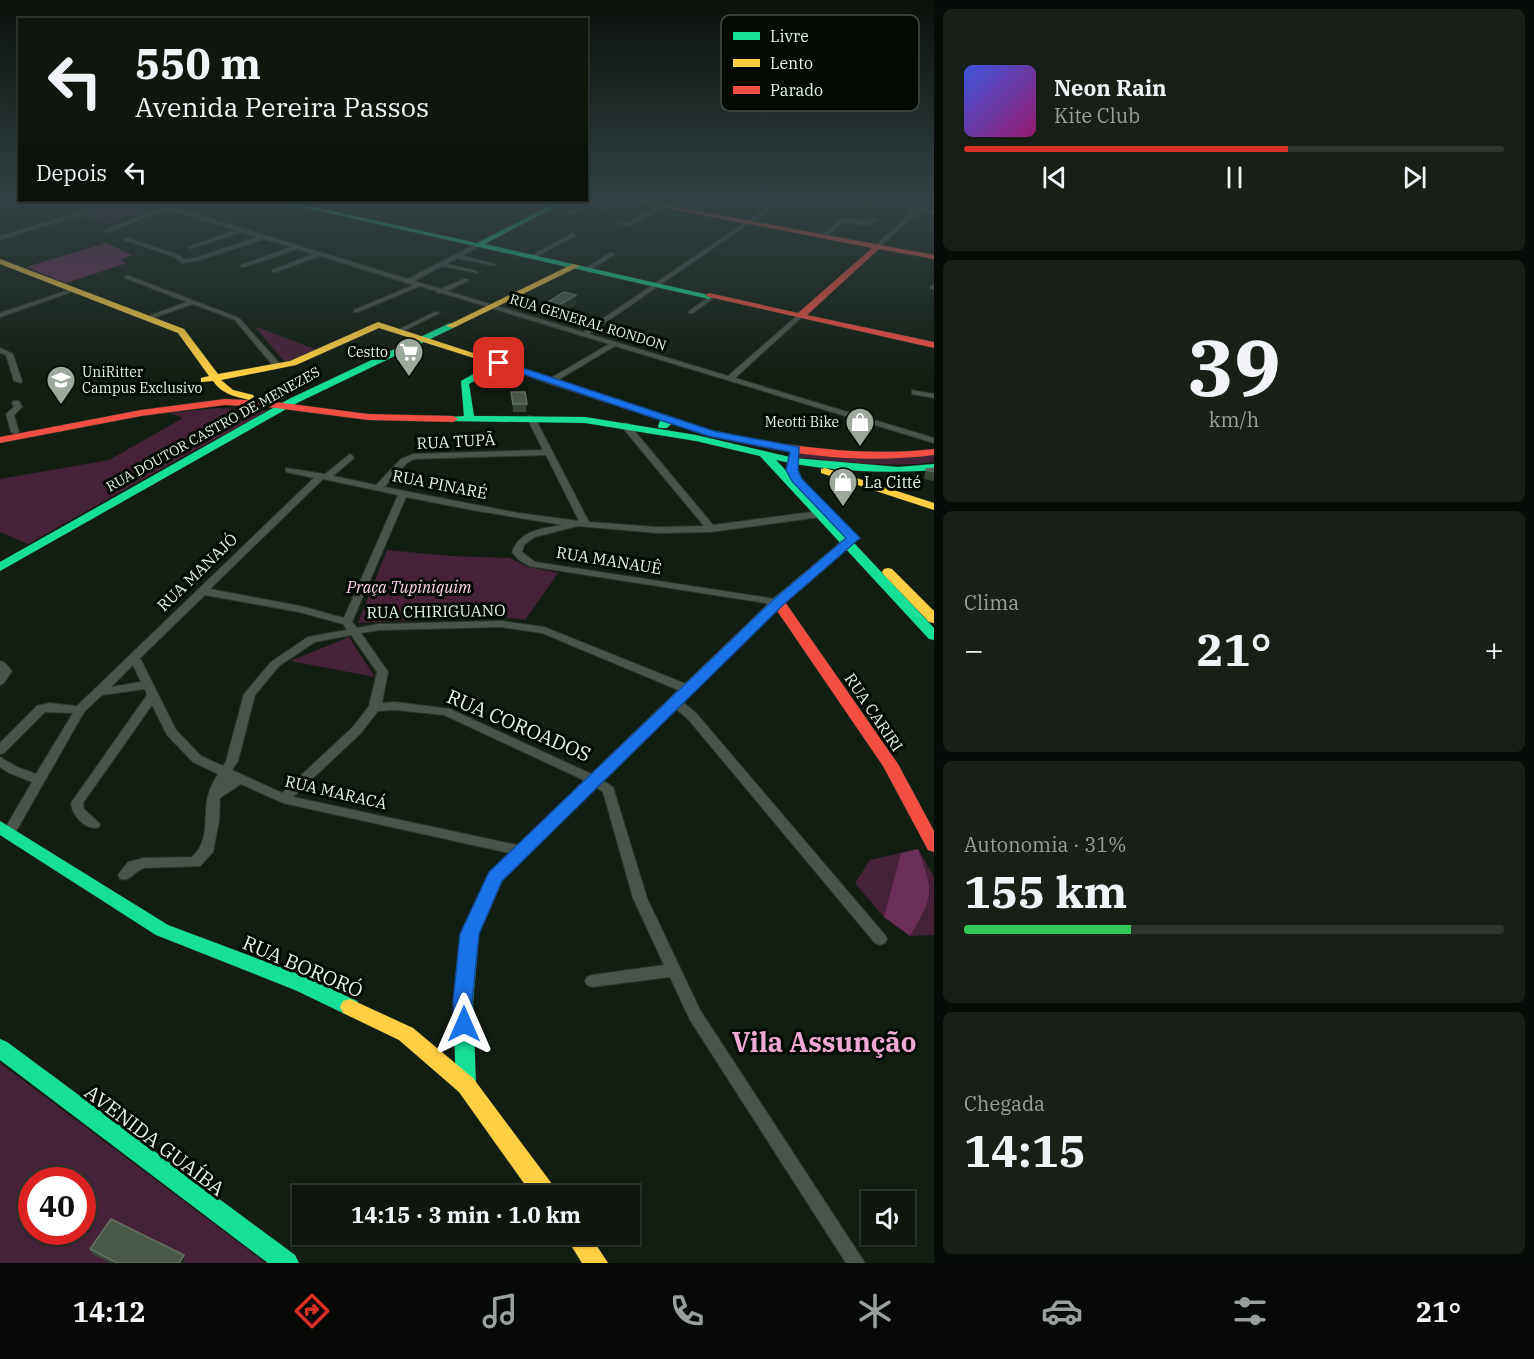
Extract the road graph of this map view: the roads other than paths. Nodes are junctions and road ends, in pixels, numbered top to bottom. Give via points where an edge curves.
1 (180, 259) edge
2 (198, 259) edge
3 (263, 259) edge
4 (306, 259) edge
5 (335, 259) edge
6 (450, 259) edge
7 (468, 259) edge
8 (544, 259) edge
9 (601, 259) edge
10 (696, 259) edge
11 (864, 259) edge
12 (0, 261) edge
13 (441, 264) junction
14 (493, 265) dead end
15 (243, 266) dead end
16 (0, 267) edge
17 (582, 268) junction
18 (274, 271) dead end
19 (475, 272) dead end
20 (127, 277) dead end
21 (466, 280) dead end
22 (407, 282) junction
23 (418, 285) junction
24 (659, 285) junction
25 (70, 291) junction
26 (439, 292) junction
27 (712, 297) junction
28 (193, 302) junction
29 (492, 307) junction
30 (356, 311) dead end
31 (691, 312) dead end
32 (437, 313) dead end
33 (0, 315) edge
34 (800, 316) junction
35 (148, 318) junction
36 (399, 331) junction
37 (584, 334) junction
38 (424, 339) junction
39 (614, 344) junction
40 (934, 345) edge
41 (0, 351) edge
42 (499, 363) junction
43 (278, 366) junction
44 (729, 379) junction
45 (18, 381) dead end
46 (550, 381) junction
47 (212, 390) junction
48 (314, 391) junction
49 (915, 392) dead end
50 (934, 396) edge
51 (16, 403) dead end
52 (285, 406) junction
53 (328, 407) junction
54 (469, 416) junction
55 (531, 418) junction
56 (453, 420) junction
57 (665, 422) junction
58 (625, 425) junction
59 (684, 429) junction
60 (15, 432) junction
61 (712, 433) junction
62 (0, 435) edge
63 (696, 438) junction
64 (0, 440) edge
65 (934, 441) edge
66 (766, 449) junction
67 (547, 452) junction
68 (934, 452) edge
69 (795, 456) junction
70 (350, 457) dead end
71 (934, 467) edge
72 (289, 470) dead end
73 (848, 473) junction
74 (324, 477) junction
75 (793, 481) junction
76 (379, 487) junction
77 (404, 492) junction
78 (934, 507) edge
79 (824, 513) junction
80 (585, 523) junction
81 (711, 530) junction
82 (850, 540) junction
83 (0, 567) edge
84 (202, 591) junction
85 (778, 602) junction
86 (929, 620) edge
87 (351, 626) junction
88 (934, 636) edge
89 (134, 656) junction
90 (0, 664) edge
91 (0, 681) edge
92 (687, 689) junction
93 (151, 690) junction
94 (97, 692) junction
95 (675, 702) junction
96 (375, 707) junction
97 (80, 710) junction
98 (0, 750) edge
99 (0, 761) edge
100 (225, 772) junction
101 (240, 779) junction
102 (39, 780) junction
103 (594, 780) junction
104 (215, 795) junction
105 (283, 799) junction
106 (94, 824) dead end
107 (4, 829) edge
108 (934, 846) edge
109 (522, 851) junction
110 (125, 874) dead end
111 (880, 939) dead end
112 (674, 970) junction
113 (592, 981) dead end
114 (0, 1048) edge
115 (466, 1085) junction
116 (539, 1185) edge
117 (583, 1245) edge
118 (287, 1263) edge
119 (596, 1263) edge
120 (856, 1263) edge

1 - 2 street
3 - 15 street
4 - 18 street
5 - 22 street, RUA GENERAL RONDON
6 - 13 street
7 - 14 street
8 - 17 street
9 - 17 street
10 - 24 street
11 - 34 street
12 - 25 street
13 - 19 street
13 - 22 street
16 - 25 street
17 - 24 street
17 - 29 street, RUA DOUTOR CASTRO DE MENEZES
20 - 28 street
21 - 26 street
22 - 23 street, RUA GENERAL RONDON
23 - 26 street, RUA GENERAL RONDON
23 - 30 street
24 - 27 street
24 - 37 street
25 - 33 street
25 - 35 street
25 - 47 street via 171,333
26 - 29 street, RUA GENERAL RONDON
27 - 31 street
27 - 34 street
28 - 35 street
28 - 43 street via 237,319
29 - 37 street, RUA GENERAL RONDON
29 - 38 street, RUA DOUTOR CASTRO DE MENEZES
32 - 36 street
34 - 40 street
34 - 44 street
35 - 47 street via 181,331
36 - 38 street
36 - 43 street via 378,325
37 - 39 street, RUA GENERAL RONDON
38 - 42 street
38 - 48 street, RUA DOUTOR CASTRO DE MENEZES
39 - 44 street, RUA GENERAL RONDON
39 - 46 street
41 - 45 street via 9,354
42 - 46 street
42 - 54 street via 464,383
43 - 47 street
44 - 65 street, RUA GENERAL RONDON
46 - 57 street
47 - 52 street
47 - 52 street
47 - 60 street
47 - 64 street
48 - 52 street, RUA DOUTOR CASTRO DE MENEZES
48 - 53 street via 312,399
49 - 50 street
51 - 60 street via 18,407 10,414
52 - 53 street
52 - 56 street via 366,417
52 - 83 street, RUA DOUTOR CASTRO DE MENEZES
53 - 54 street via 397,415
54 - 56 street
54 - 57 street via 591,416
55 - 56 street
55 - 58 street
55 - 67 street
57 - 59 street
57 - 61 street
58 - 63 street
58 - 81 street
59 - 61 street
59 - 63 street
60 - 62 street
61 - 66 street
63 - 66 street
66 - 69 street
66 - 75 street
67 - 76 street, RUA TUPÃ via 413,457
67 - 80 street
68 - 69 street via 880,457
69 - 73 street
69 - 75 street
70 - 74 street, RUA MANAJÓ
71 - 73 street
72 - 74 street, RUA PINARÉ
73 - 78 street
74 - 76 street, RUA PINARÉ
74 - 84 street, RUA MANAJÓ
75 - 79 street
76 - 77 street, RUA PINARÉ
77 - 80 street, RUA PINARÉ
77 - 87 street
79 - 81 street, RUA PINARÉ
79 - 82 street
80 - 81 street, RUA PINARÉ via 656,530
80 - 85 street, RUA MANAUÊ via 525,537 517,552 532,564
82 - 85 street
82 - 86 street
84 - 87 street via 300,609
84 - 89 street, RUA MANAJÓ
85 - 92 street
85 - 108 street, RUA CARIRI via 890,764
86 - 88 street
87 - 92 street, RUA CHIRIGUANO via 501,624 544,630
87 - 96 street via 383,672
87 - 100 street via 312,639 274,664 250,694 232,761
89 - 93 street, RUA MARACÁ
89 - 94 street, RUA MANAJÓ
90 - 91 street via 7,671
92 - 95 street
93 - 94 street
93 - 100 street, RUA MARACÁ via 171,732 197,759
93 - 106 street via 77,803 78,811
94 - 97 street, RUA MANAJÓ
95 - 103 street
95 - 111 street via 692,716
96 - 103 street, RUA COROADOS via 395,705 446,712
96 - 105 street via 357,730
97 - 98 street via 41,709
97 - 102 street, RUA MANAJÓ
99 - 102 street
100 - 101 street, RUA MARACÁ
100 - 104 street
101 - 104 street
101 - 105 street, RUA MARACÁ
102 - 107 street, RUA MANAJÓ
103 - 109 street
103 - 112 street, RUA COROADOS via 609,790 640,898
104 - 110 street via 213,821 202,857 195,862 138,864
105 - 109 street, RUA MARACÁ
107 - 115 street, RUA BORORÓ via 162,930 302,984 406,1034
109 - 115 street via 495,877 470,934 462,1002
112 - 113 street
112 - 120 street, RUA COROADOS via 695,1015
114 - 118 street, AVENIDA GUAÍBA
115 - 116 street, RUA BORORÓ
117 - 119 street

